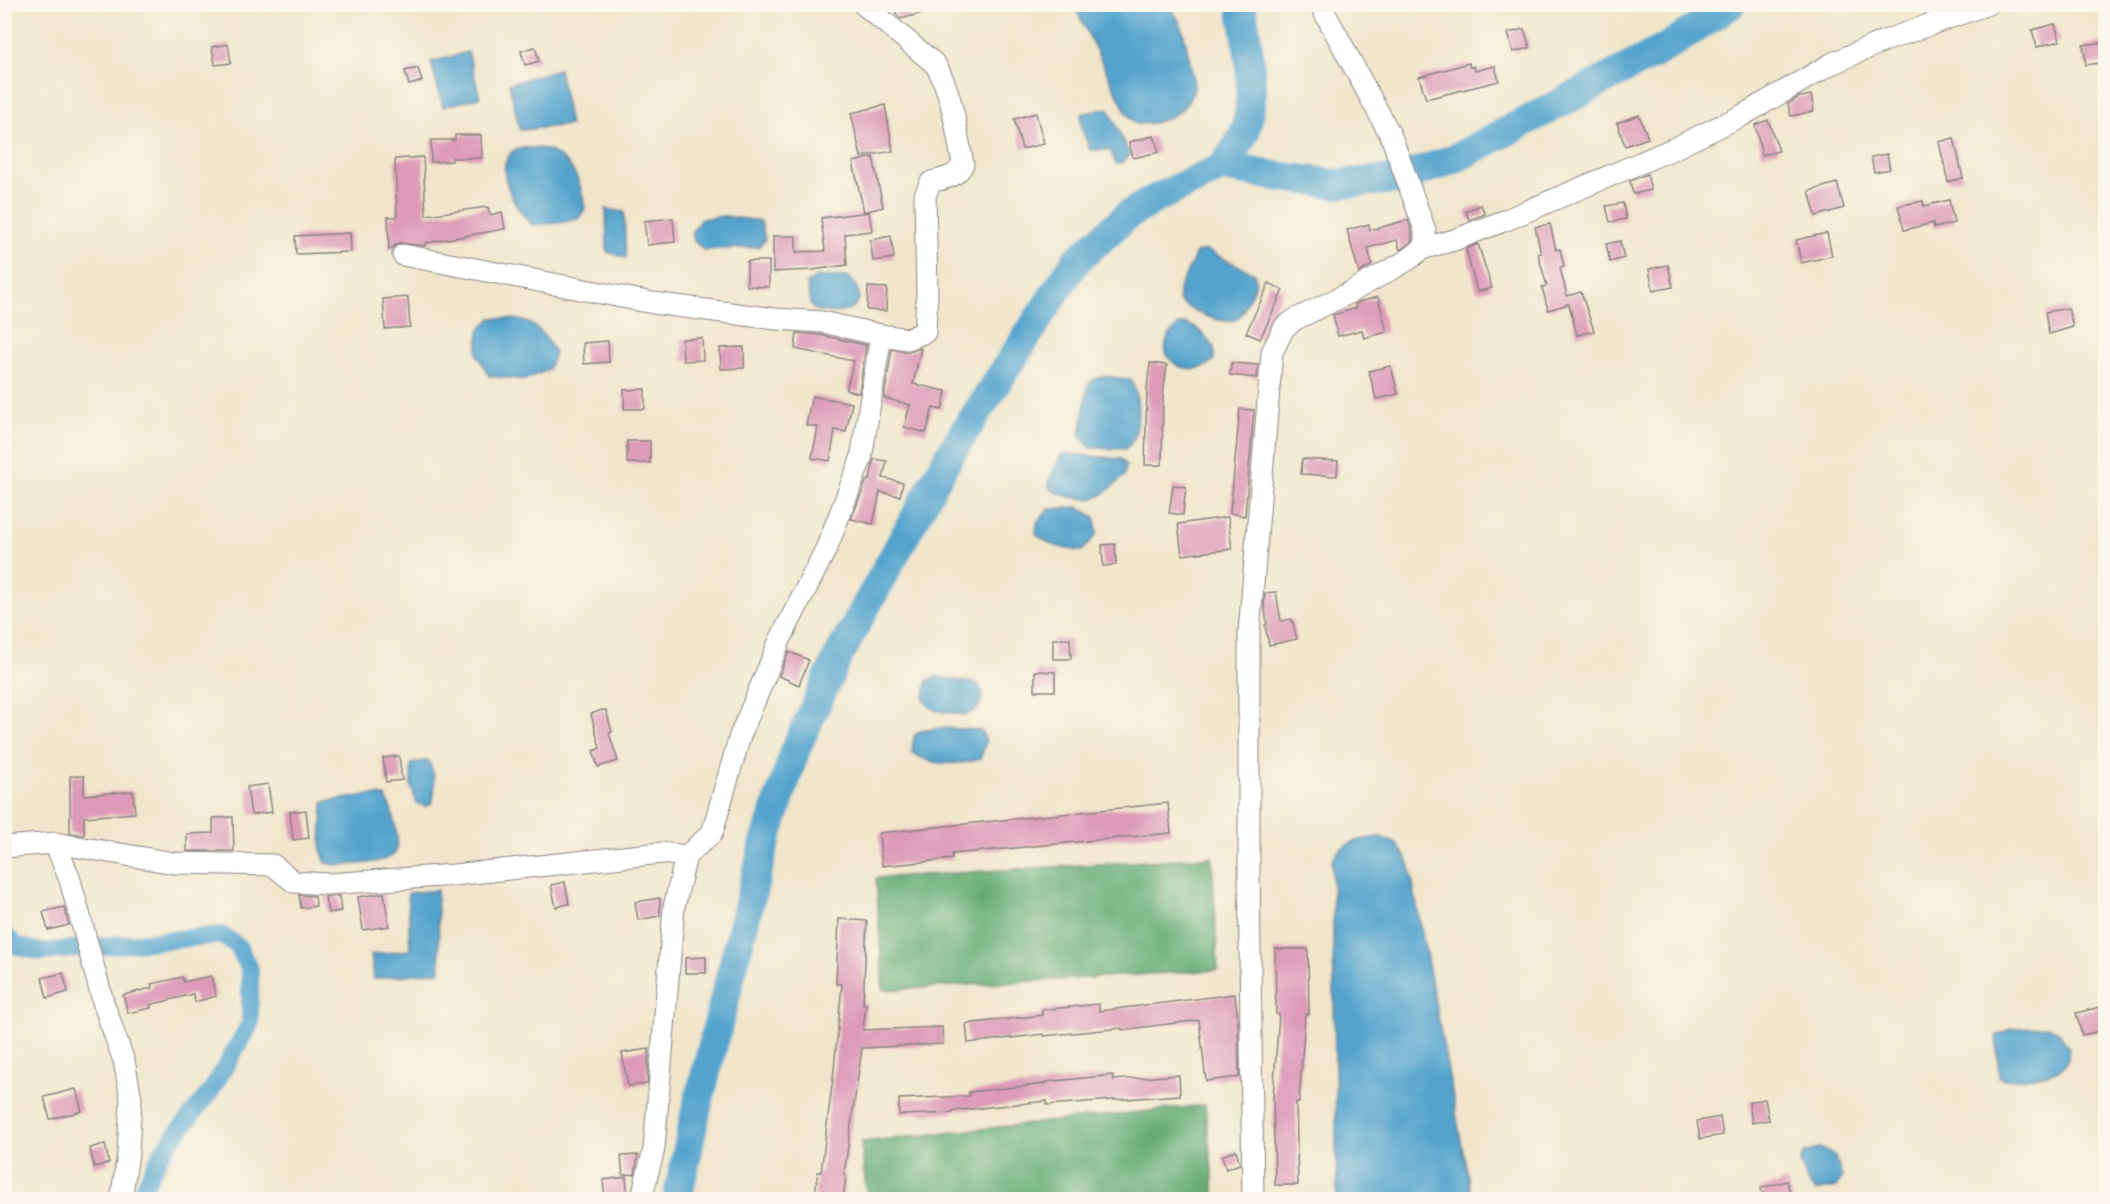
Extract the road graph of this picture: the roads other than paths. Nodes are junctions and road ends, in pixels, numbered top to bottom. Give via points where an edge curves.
1 (863, 4) edge
2 (1320, 4) edge
3 (1988, 4) edge
4 (1422, 249) junction
5 (403, 255) dead end
6 (881, 335) junction
7 (55, 843) junction
8 (4, 847) edge
9 (686, 856) junction
10 (121, 1200) edge
11 (642, 1200) edge
12 (1252, 1200) edge

1 - 6 street via 935,64 949,96 963,164 952,177 931,182 925,195 925,332 908,339
2 - 4 street via 1391,136 1425,231
3 - 4 street via 1884,40 1675,148 1506,220
4 - 12 street via 1349,293 1294,320 1284,328 1272,352 1249,633
5 - 6 street via 652,303 822,322
6 - 9 street via 861,459 827,547 780,640 740,736 712,833
7 - 8 street
7 - 9 street via 174,863 273,865 294,882 328,884 661,853
7 - 10 street via 70,880 104,1005 124,1061 131,1098
9 - 11 street via 674,907 654,1149

